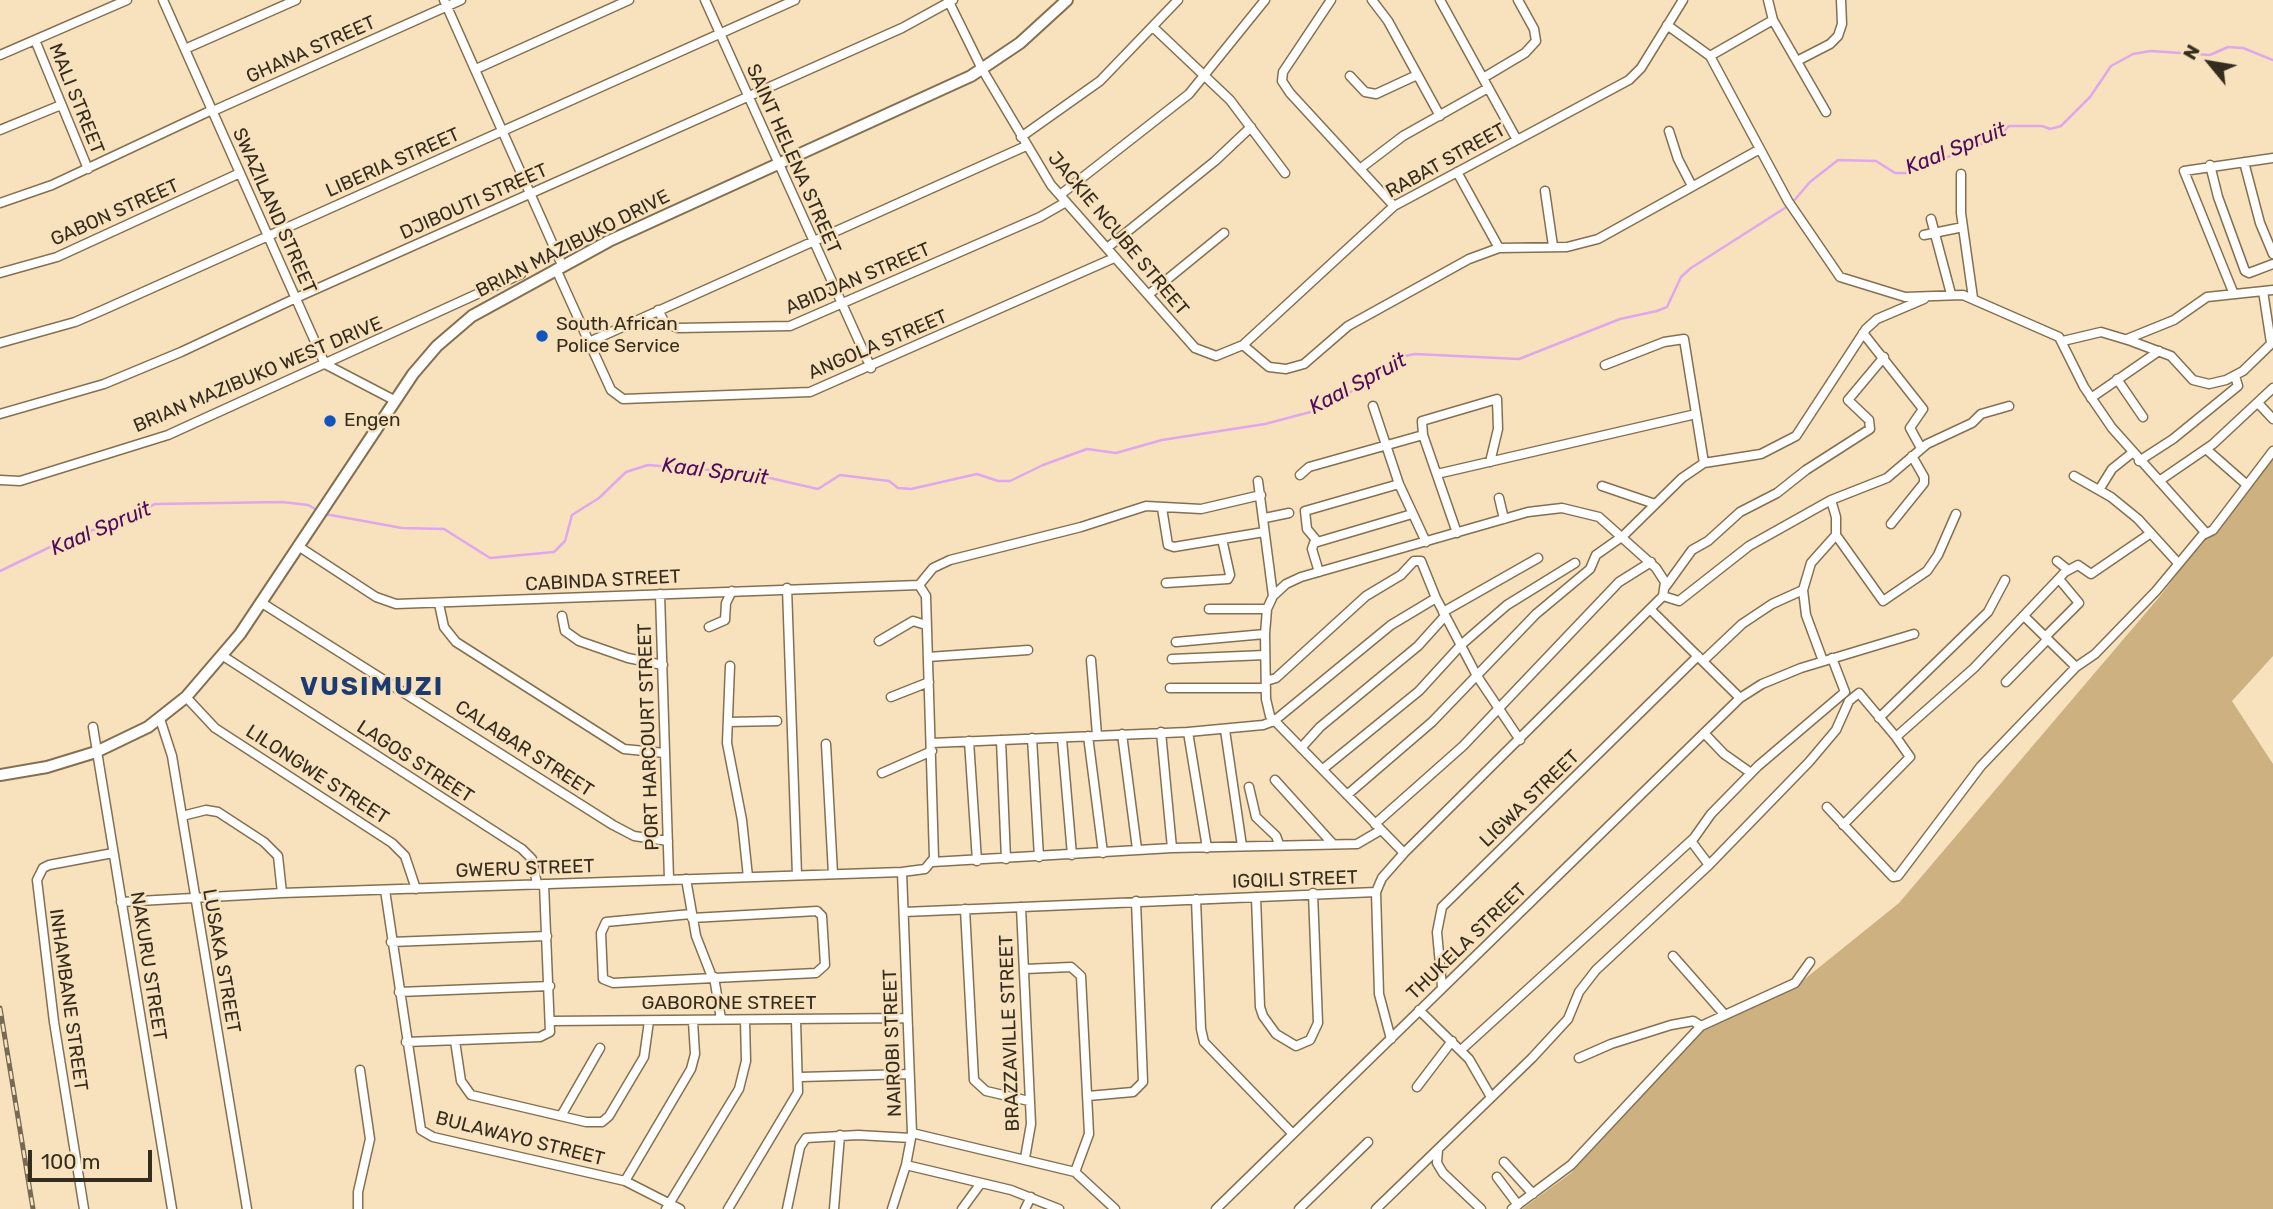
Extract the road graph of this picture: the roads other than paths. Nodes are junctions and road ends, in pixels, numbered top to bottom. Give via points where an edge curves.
1 (127, 0) edge
2 (163, 0) edge
3 (296, 0) edge
4 (461, 0) edge
5 (629, 0) edge
6 (705, 0) edge
7 (795, 0) edge
8 (1067, 0) edge
9 (1178, 0) edge
10 (1265, 0) edge
11 (1331, 0) edge
12 (1373, 0) edge
13 (1440, 0) edge
14 (1518, 0) edge
15 (1683, 0) edge
16 (1768, 0) edge
17 (1841, 0) edge
18 (950, 1) edge
19 (446, 3) edge
20 (1773, 20) junction
21 (1667, 25) junction
22 (1154, 28) junction
23 (720, 35) junction
24 (35, 40) junction
25 (185, 49) junction
26 (0, 55) edge
27 (1710, 56) junction
28 (1797, 61) junction
29 (476, 69) junction
30 (982, 69) junction
31 (1417, 75) junction
32 (1350, 76) dead end
33 (1204, 77) junction
34 (1483, 78) junction
35 (1488, 88) junction
36 (748, 97) junction
37 (61, 105) junction
38 (213, 111) junction
39 (1826, 111) dead end
40 (1440, 116) junction
41 (1251, 127) junction
42 (0, 130) edge
43 (503, 131) junction
44 (1669, 131) dead end
45 (1517, 140) junction
46 (1024, 141) junction
47 (1760, 149) junction
48 (2273, 158) edge
49 (2244, 162) junction
50 (777, 165) junction
51 (2210, 165) junction
52 (1361, 168) junction
53 (88, 169) junction
54 (1457, 172) junction
55 (240, 173) junction
56 (1286, 173) dead end
57 (1961, 174) dead end
58 (1692, 186) junction
59 (1545, 191) dead end
60 (532, 194) junction
61 (1063, 198) junction
62 (0, 203) edge
63 (1394, 206) junction
64 (1931, 219) dead end
65 (1963, 227) junction
66 (1224, 233) dead end
67 (1934, 233) junction
68 (268, 235) junction
69 (1924, 235) dead end
70 (812, 242) junction
71 (1553, 246) junction
72 (1107, 248) junction
73 (1499, 248) junction
74 (2273, 254) edge
75 (1114, 258) junction
76 (2273, 264) edge
77 (559, 267) junction
78 (0, 273) edge
79 (521, 274) dead end
80 (2273, 290) edge
81 (2263, 291) junction
82 (2232, 292) junction
83 (1951, 294) junction
84 (1148, 295) junction
85 (296, 298) junction
86 (1927, 298) junction
87 (1973, 298) junction
88 (842, 305) junction
89 (659, 310) junction
90 (1863, 333) junction
91 (2127, 340) junction
92 (2063, 341) junction
93 (589, 342) junction
94 (2272, 342) edge
95 (0, 343) edge
96 (1243, 345) junction
97 (2159, 351) junction
98 (1223, 356) joint
99 (1884, 357) junction
100 (325, 364) junction
101 (1605, 365) dead end
102 (871, 368) junction
103 (2235, 376) junction
104 (2117, 379) junction
105 (2273, 388) edge
106 (2091, 398) junction
107 (394, 400) junction
108 (2258, 403) junction
109 (1373, 406) dead end
110 (2009, 406) dead end
111 (0, 414) edge
112 (1696, 414) junction
113 (2143, 417) dead end
114 (2273, 419) edge
115 (1423, 435) junction
116 (1387, 448) junction
117 (1921, 448) junction
118 (2206, 449) junction
119 (2273, 451) edge
120 (2132, 453) junction
121 (1912, 456) junction
122 (1490, 461) junction
123 (2139, 461) junction
124 (1704, 463) junction
125 (1437, 474) junction
126 (1300, 475) dead end
127 (2074, 476) dead end
128 (0, 480) edge
129 (1258, 481) dead end
130 (2159, 481) junction
131 (1399, 484) junction
132 (2247, 485) junction
133 (1602, 486) dead end
134 (2099, 490) junction
135 (1261, 495) junction
136 (1499, 498) dead end
137 (1831, 500) junction
138 (1655, 504) junction
139 (1162, 508) junction
140 (1289, 513) dead end
141 (1956, 513) dead end
142 (1412, 514) junction
143 (1265, 518) junction
144 (1504, 519) junction
145 (1891, 524) dead end
146 (1265, 532) junction
147 (1457, 533) junction
148 (2151, 533) junction
149 (2205, 534) junction
150 (1836, 535) junction
151 (1623, 536) junction
152 (1222, 539) junction
153 (1317, 541) junction
154 (1426, 542) junction
155 (298, 546) junction
156 (1538, 558) dead end
157 (2057, 561) dead end
158 (1651, 562) junction
159 (1575, 563) dead end
160 (2178, 564) junction
161 (2068, 570) junction
162 (1319, 572) junction
163 (2059, 579) junction
164 (2005, 580) dead end
165 (1166, 583) dead end
166 (1666, 586) junction
167 (921, 587) junction
168 (788, 588) junction
169 (1803, 590) junction
170 (732, 592) junction
171 (660, 594) junction
172 (1273, 596) junction
173 (1663, 596) junction
174 (1436, 598) junction
175 (262, 603) junction
176 (439, 604) junction
177 (1209, 609) dead end
178 (1267, 609) junction
179 (1651, 610) junction
180 (1444, 614) junction
181 (562, 616) dead end
182 (2024, 616) junction
183 (926, 625) junction
184 (709, 627) dead end
185 (1265, 634) junction
186 (1914, 634) dead end
187 (2046, 639) junction
188 (879, 641) dead end
189 (1176, 642) dead end
190 (1461, 645) junction
191 (1028, 650) dead end
192 (1265, 654) junction
193 (223, 656) junction
194 (928, 657) junction
195 (1701, 658) junction
196 (1172, 659) dead end
197 (1827, 659) junction
198 (1091, 660) dead end
199 (663, 665) junction
200 (730, 666) dead end
201 (2076, 667) junction
202 (1477, 676) junction
203 (929, 682) junction
204 (2006, 682) dead end
205 (1266, 685) junction
206 (1170, 688) dead end
207 (186, 697) junction
208 (891, 697) dead end
209 (1740, 698) junction
210 (1497, 708) junction
211 (1879, 718) junction
212 (160, 719) junction
213 (777, 721) dead end
214 (1274, 721) junction
215 (728, 722) junction
216 (93, 727) dead end
217 (1225, 730) junction
218 (1188, 732) junction
219 (1161, 733) junction
220 (1704, 733) junction
221 (1122, 734) junction
222 (1093, 736) junction
223 (1896, 737) junction
224 (1032, 738) junction
225 (1062, 739) junction
226 (1001, 740) junction
227 (1520, 740) junction
228 (970, 741) junction
229 (826, 744) dead end
230 (932, 747) junction
231 (1301, 748) junction
232 (96, 752) junction
233 (665, 753) junction
234 (1323, 769) junction
235 (882, 773) dead end
236 (1751, 773) junction
237 (0, 775) edge
238 (1275, 780) dead end
239 (1249, 787) dead end
240 (1347, 795) junction
241 (1827, 807) dead end
242 (182, 816) junction
243 (1843, 825) junction
244 (1378, 827) junction
245 (668, 841) junction
246 (1690, 841) junction
247 (1332, 843) junction
248 (1279, 844) junction
249 (1242, 846) junction
250 (1172, 848) junction
251 (1207, 848) junction
252 (1137, 849) junction
253 (113, 853) junction
254 (1103, 853) junction
255 (1404, 853) junction
256 (1072, 855) junction
257 (1039, 857) junction
258 (1006, 859) junction
259 (977, 861) junction
260 (931, 864) junction
261 (1709, 865) junction
262 (902, 872) junction
263 (833, 874) junction
264 (797, 875) junction
265 (748, 877) junction
266 (669, 879) junction
267 (686, 879) junction
268 (541, 884) junction
269 (416, 889) junction
270 (385, 890) junction
271 (282, 892) junction
272 (1376, 892) junction
273 (1313, 893) junction
274 (1256, 897) junction
275 (194, 898) junction
276 (1196, 900) junction
277 (1136, 901) junction
278 (121, 902) junction
279 (1021, 907) junction
280 (965, 909) junction
281 (904, 912) junction
282 (691, 916) junction
283 (547, 936) junction
284 (391, 942) junction
285 (1673, 956) dead end
286 (1810, 962) dead end
287 (1025, 969) junction
288 (713, 977) junction
289 (550, 986) junction
290 (1442, 987) junction
291 (399, 992) junction
292 (1419, 1010) junction
293 (1724, 1014) junction
294 (907, 1018) junction
295 (721, 1019) junction
296 (745, 1020) junction
297 (796, 1020) junction
298 (551, 1021) junction
299 (649, 1021) junction
300 (693, 1021) junction
301 (1701, 1026) junction
302 (1391, 1039) junction
303 (455, 1041) junction
304 (1452, 1041) junction
305 (406, 1042) junction
306 (600, 1048) dead end
307 (1461, 1050) junction
308 (1579, 1058) dead end
309 (360, 1070) dead end
310 (909, 1074) junction
311 (800, 1077) junction
312 (1417, 1087) dead end
313 (1088, 1096) junction
314 (1491, 1097) junction
315 (1029, 1101) junction
316 (561, 1116) junction
317 (1292, 1133) junction
318 (840, 1135) junction
319 (912, 1136) junction
320 (1368, 1142) dead end
321 (1438, 1150) junction
322 (1025, 1158) junction
323 (1504, 1161) dead end
324 (906, 1165) junction
325 (1075, 1172) junction
326 (1497, 1177) dead end
327 (625, 1181) junction
328 (981, 1182) junction
329 (1533, 1194) junction
330 (1031, 1197) junction
331 (668, 1206) edge
332 (1515, 1207) edge
333 (83, 1209) edge
334 (172, 1209) edge
335 (247, 1209) edge
336 (358, 1209) edge
337 (680, 1209) edge
338 (728, 1209) edge
339 (787, 1209) edge
340 (834, 1209) edge
341 (892, 1209) edge
342 (962, 1209) edge
343 (1025, 1209) edge
344 (1059, 1209) edge
345 (1115, 1209) edge
346 (1216, 1209) edge
347 (1299, 1209) edge
348 (1376, 1209) edge
349 (1481, 1209) edge

1 - 24 street
2 - 25 street, SWAZILAND STREET
3 - 25 street
4 - 19 street, GHANA STREET
5 - 29 street
6 - 23 street, SAINT HELENA STREET
7 - 23 street, LIBERIA STREET
8 - 30 street, BRIAN MAZIBUKO DRIVE via 1020,43
9 - 22 street
10 - 33 street, ABIDJAN STREET
11 - 52 street via 1282,80
12 - 31 street
13 - 34 street
14 - 34 street via 1536,41 1525,53
15 - 21 street, RABAT STREET
16 - 20 street
17 - 28 street via 1838,36
18 - 30 street, JACKIE NCUBE STREET
18 - 36 street, DJIBOUTI STREET via 902,28
19 - 29 street, ANGOLA STREET
19 - 38 street, GHANA STREET
20 - 27 street
20 - 28 street
21 - 27 street
21 - 45 street, RABAT STREET via 1629,80
22 - 33 street
22 - 46 street via 1100,81
23 - 36 street, SAINT HELENA STREET
23 - 43 street, LIBERIA STREET
24 - 26 street
24 - 37 street, MALI STREET
25 - 38 street, SWAZILAND STREET
27 - 47 street
28 - 39 street
29 - 43 street, ANGOLA STREET
30 - 46 street, JACKIE NCUBE STREET
30 - 50 street, BRIAN MAZIBUKO DRIVE
31 - 32 street via 1376,94 1365,92
31 - 40 street
33 - 41 street
33 - 61 street, ABIDJAN STREET via 1178,104
34 - 35 street
35 - 40 street
35 - 45 street
36 - 50 street, SAINT HELENA STREET
36 - 60 street, DJIBOUTI STREET
37 - 42 street
37 - 53 street, MALI STREET
38 - 53 street, GHANA STREET
38 - 55 street, SWAZILAND STREET
40 - 52 street via 1391,144
41 - 56 street
41 - 72 street
43 - 60 street, ANGOLA STREET
43 - 68 street, LIBERIA STREET
44 - 58 street
45 - 54 street, RABAT STREET
46 - 61 street, JACKIE NCUBE STREET
46 - 70 street
47 - 58 street
47 - 86 street via 1788,201 1840,277 1889,294
48 - 49 street
49 - 51 street
49 - 74 street
50 - 70 street, SAINT HELENA STREET
50 - 77 street, BRIAN MAZIBUKO DRIVE
51 - 76 street via 2245,271
51 - 82 street via 2185,171
52 - 63 street
53 - 62 street, GHANA STREET
54 - 63 street, RABAT STREET
54 - 73 street
55 - 68 street, SWAZILAND STREET
55 - 78 street, GABON STREET via 57,257
57 - 65 street
58 - 71 street via 1598,239 1578,246
59 - 71 street
60 - 77 street, ANGOLA STREET
60 - 85 street, DJIBOUTI STREET
61 - 72 street, JACKIE NCUBE STREET
61 - 88 street, ABIDJAN STREET via 1040,218
63 - 96 street, RABAT STREET
64 - 67 street
65 - 67 street
65 - 87 street
66 - 84 street
67 - 69 street
67 - 83 street
68 - 85 street, SWAZILAND STREET
68 - 95 street, LIBERIA STREET via 75,322
70 - 88 street, SAINT HELENA STREET
70 - 89 street
71 - 73 street
72 - 75 street, JACKIE NCUBE STREET
73 - 96 street via 1469,259 1358,320 1304,365 1269,367
75 - 84 street, JACKIE NCUBE STREET
75 - 102 street, ANGOLA STREET
77 - 93 street, ANGOLA STREET
77 - 107 street, BRIAN MAZIBUKO DRIVE via 453,331
79 - 100 street, BRIAN MAZIBUKO WEST DRIVE
80 - 81 street
81 - 82 street
81 - 94 street
82 - 91 street via 2201,300 2174,320
83 - 86 street
83 - 87 street
84 - 98 street, JACKIE NCUBE STREET via 1200,352
85 - 100 street, SWAZILAND STREET
85 - 111 street, DJIBOUTI STREET via 104,384
86 - 90 street via 1877,320
87 - 92 street
88 - 89 street, ABIDJAN STREET via 790,326 765,329 673,328
88 - 102 street, SAINT HELENA STREET
89 - 93 street
90 - 99 street
90 - 124 street via 1796,436 1761,454
91 - 92 street via 2101,332
91 - 97 street
92 - 106 street
93 - 102 street, ANGOLA STREET via 611,390 629,400 801,394
94 - 103 street
96 - 98 street, RABAT STREET
97 - 103 street via 2171,356 2198,382 2216,383
97 - 104 street
99 - 117 street via 1923,409 1910,428
99 - 166 street via 1848,400 1869,420 1870,429 1777,493 1740,512 1692,551
100 - 107 street
100 - 128 street, BRIAN MAZIBUKO WEST DRIVE via 150,441 20,481
101 - 112 street via 1683,338
103 - 123 street via 2238,387
104 - 106 street
104 - 113 street
105 - 108 street
106 - 120 street
107 - 155 street, BRIAN MAZIBUKO DRIVE
108 - 114 street
108 - 118 street
109 - 116 street
110 - 117 street via 1981,414
112 - 122 street
112 - 124 street
115 - 116 street
115 - 122 street via 1425,418 1497,399 1498,429
115 - 125 street
116 - 126 street via 1305,468
116 - 131 street
117 - 121 street
118 - 130 street
118 - 132 street
119 - 132 street
120 - 123 street
120 - 134 street via 2112,469
121 - 137 street via 1879,482
121 - 145 street via 1924,483
122 - 125 street
123 - 130 street
124 - 138 street
125 - 147 street
127 - 134 street
129 - 135 street
130 - 149 street
131 - 142 street
131 - 153 street via 1305,511 1307,529
132 - 149 street
133 - 138 street
134 - 148 street
135 - 139 street via 1201,509
135 - 143 street
136 - 144 street
137 - 150 street
137 - 173 street via 1739,552 1679,601
138 - 151 street
139 - 152 street via 1168,545 1174,548
139 - 167 street via 1146,506 950,560 933,568
140 - 143 street
141 - 150 street via 1933,564 1883,601
142 - 153 street
142 - 154 street
143 - 146 street
144 - 147 street
144 - 151 street via 1541,509 1571,509 1599,517
146 - 152 street
146 - 172 street
147 - 154 street
148 - 160 street
148 - 161 street via 2092,573 2078,565
149 - 160 street
150 - 169 street via 1811,564
151 - 158 street
151 - 202 street via 1596,555 1590,569 1536,614
152 - 165 street via 1228,579
153 - 162 street via 1311,547
154 - 162 street
155 - 175 street, BRIAN MAZIBUKO DRIVE
155 - 176 street, CABINDA STREET via 386,602
156 - 180 street
157 - 161 street
158 - 166 street
158 - 210 street, GWERU STREET via 1619,582
159 - 190 street via 1520,594
160 - 201 street via 2100,649
161 - 163 street
162 - 172 street via 1293,580
163 - 182 street
163 - 187 street via 2079,603
164 - 211 street via 1988,612
166 - 173 street
167 - 168 street, CABINDA STREET
167 - 183 street
168 - 170 street, CABINDA STREET
168 - 264 street
169 - 195 street, LIGWA STREET via 1742,624
169 - 197 street via 1806,615
170 - 171 street, CABINDA STREET
170 - 184 street via 725,620
171 - 176 street, CABINDA STREET
171 - 199 street, PORT HARCOURT STREET
172 - 178 street
173 - 179 street, IGQILI STREET
174 - 180 street
174 - 205 street via 1424,565 1414,561 1401,575 1366,596
174 - 214 street via 1391,625
175 - 193 street, BRIAN MAZIBUKO DRIVE
175 - 245 street, CALABAR STREET via 613,825 634,836
176 - 233 street via 443,627 456,642 617,746 632,752
177 - 178 street
178 - 185 street
179 - 195 street
179 - 227 street, IGQILI STREET
180 - 190 street
180 - 231 street via 1403,660
181 - 199 street via 565,631 579,641 628,659
182 - 187 street
182 - 223 street
183 - 188 street via 913,621
183 - 194 street
185 - 189 street
185 - 192 street
186 - 197 street, THUKELA STREET
187 - 201 street
187 - 204 street
190 - 202 street
190 - 234 street via 1419,691
191 - 194 street
192 - 196 street
192 - 205 street
193 - 207 street, BRIAN MAZIBUKO DRIVE
193 - 268 street, LAGOS STREET via 522,849 532,859
194 - 203 street
195 - 209 street
195 - 290 street, LIGWA STREET via 1442,907 1437,932
197 - 209 street, THUKELA STREET via 1762,684
197 - 236 street via 1846,691
198 - 222 street
199 - 233 street, PORT HARCOURT STREET
200 - 215 street
201 - 243 street via 1981,765 1898,876 1893,877
202 - 210 street
202 - 240 street via 1432,722
203 - 208 street
203 - 230 street
205 - 206 street
205 - 214 street via 1266,706
207 - 212 street, BRIAN MAZIBUKO DRIVE
207 - 269 street, LILONGWE STREET via 215,728 392,843 405,856
209 - 220 street, THUKELA STREET
210 - 227 street
210 - 244 street, GWERU STREET via 1464,746
211 - 223 street
211 - 261 street via 1859,693 1849,701 1828,741
212 - 232 street, BRIAN MAZIBUKO DRIVE
212 - 242 street, LUSAKA STREET via 172,756
213 - 215 street
214 - 217 street
214 - 231 street
215 - 265 street via 727,743
216 - 232 street, NAKURU STREET
217 - 218 street
217 - 249 street
218 - 219 street
218 - 251 street
219 - 221 street
219 - 250 street
220 - 236 street
220 - 290 street, THUKELA STREET
221 - 222 street
221 - 252 street
222 - 225 street
222 - 254 street
223 - 243 street via 1909,758
224 - 225 street
224 - 226 street
224 - 257 street
225 - 256 street
226 - 228 street
226 - 258 street
227 - 255 street, IGQILI STREET
228 - 230 street
228 - 259 street
229 - 263 street
230 - 235 street
230 - 260 street via 936,846
231 - 234 street
232 - 237 street, BRIAN MAZIBUKO DRIVE
232 - 253 street, NAKURU STREET
233 - 245 street, PORT HARCOURT STREET
234 - 240 street
236 - 246 street
238 - 247 street
239 - 248 street via 1256,817
240 - 244 street
241 - 243 street
242 - 271 street via 218,812 264,842 278,856
242 - 275 street, LUSAKA STREET
244 - 247 street, GWERU STREET via 1357,844
244 - 255 street
245 - 266 street, PORT HARCOURT STREET
246 - 261 street
246 - 307 street
247 - 248 street, GWERU STREET
248 - 249 street, GWERU STREET
249 - 251 street, GWERU STREET
250 - 251 street, GWERU STREET
250 - 252 street, GWERU STREET
252 - 254 street, GWERU STREET
253 - 278 street, NAKURU STREET
253 - 333 street, INHAMBANE STREET via 49,865 37,880
254 - 256 street, GWERU STREET
255 - 272 street, IGQILI STREET
256 - 257 street, GWERU STREET
257 - 258 street, GWERU STREET
258 - 259 street, GWERU STREET
259 - 260 street, GWERU STREET
260 - 262 street, GWERU STREET
261 - 314 street via 1596,970 1564,1023
262 - 263 street, GWERU STREET
262 - 281 street, NAIROBI STREET
263 - 264 street, GWERU STREET
264 - 265 street, GWERU STREET
265 - 267 street, GWERU STREET
266 - 267 street, GWERU STREET
266 - 268 street, GWERU STREET
267 - 282 street
268 - 269 street, GWERU STREET
268 - 283 street, LAGOS STREET
269 - 270 street, GWERU STREET
270 - 271 street, GWERU STREET
270 - 284 street, BULAWAYO STREET
271 - 275 street, GWERU STREET
272 - 273 street, IGQILI STREET
272 - 302 street via 1379,993
273 - 274 street, IGQILI STREET
273 - 274 street via 1318,1023 1310,1040 1296,1046 1276,1034 1260,1007
274 - 276 street, IGQILI STREET
275 - 278 street, GWERU STREET
275 - 335 street, LUSAKA STREET
276 - 277 street, IGQILI STREET
276 - 317 street via 1204,1042
277 - 279 street, IGQILI STREET
277 - 313 street via 1143,1082 1133,1092
278 - 334 street, NAKURU STREET
279 - 280 street, IGQILI STREET
279 - 287 street, BRAZZAVILLE STREET
280 - 281 street, IGQILI STREET
280 - 315 street via 974,1080 986,1091
281 - 294 street, NAIROBI STREET
282 - 288 street
282 - 288 street via 606,922 601,933 601,976 613,983
282 - 288 street via 821,914 826,961 822,971
283 - 284 street
283 - 289 street, LAGOS STREET
284 - 291 street, BULAWAYO STREET
285 - 293 street
286 - 293 street via 1795,983
287 - 313 street via 1070,967 1080,973
287 - 315 street, BRAZZAVILLE STREET
288 - 295 street
289 - 291 street
289 - 298 street, LAGOS STREET
290 - 292 street, THUKELA STREET
291 - 305 street, BULAWAYO STREET
292 - 302 street, THUKELA STREET
292 - 304 street
293 - 301 street
294 - 297 street, GABORONE STREET
294 - 310 street, NAIROBI STREET
295 - 296 street, GABORONE STREET
295 - 300 street, GABORONE STREET
296 - 297 street, GABORONE STREET
296 - 331 street via 746,1061 739,1089
297 - 311 street
298 - 299 street, GABORONE STREET
298 - 303 street via 544,1037
299 - 300 street, GABORONE STREET
299 - 316 street via 644,1057 606,1120 592,1123
300 - 327 street via 691,1069
301 - 308 street via 1693,1021 1671,1025
301 - 329 street via 1585,1151
302 - 317 street, THUKELA STREET
303 - 305 street
303 - 316 street via 463,1087 471,1095
304 - 307 street
304 - 312 street
305 - 327 street, BULAWAYO STREET via 417,1121 424,1133
306 - 316 street
307 - 314 street
309 - 336 street via 370,1139
310 - 311 street
310 - 319 street, NAIROBI STREET
311 - 338 street via 794,1100
313 - 325 street via 1088,1141
314 - 321 street
315 - 322 street, BRAZZAVILLE STREET via 1031,1124
317 - 346 street, THUKELA STREET
318 - 319 street
318 - 339 street via 812,1136 802,1142
318 - 340 street
319 - 322 street
319 - 324 street, NAIROBI STREET
320 - 347 street
321 - 348 street
321 - 349 street via 1437,1163 1443,1173
322 - 325 street
323 - 329 street
324 - 328 street
324 - 341 street, NAIROBI STREET
325 - 345 street
326 - 332 street
327 - 331 street, BULAWAYO STREET
328 - 330 street
328 - 342 street
329 - 332 street
330 - 343 street
330 - 344 street
331 - 337 street, BULAWAYO STREET

